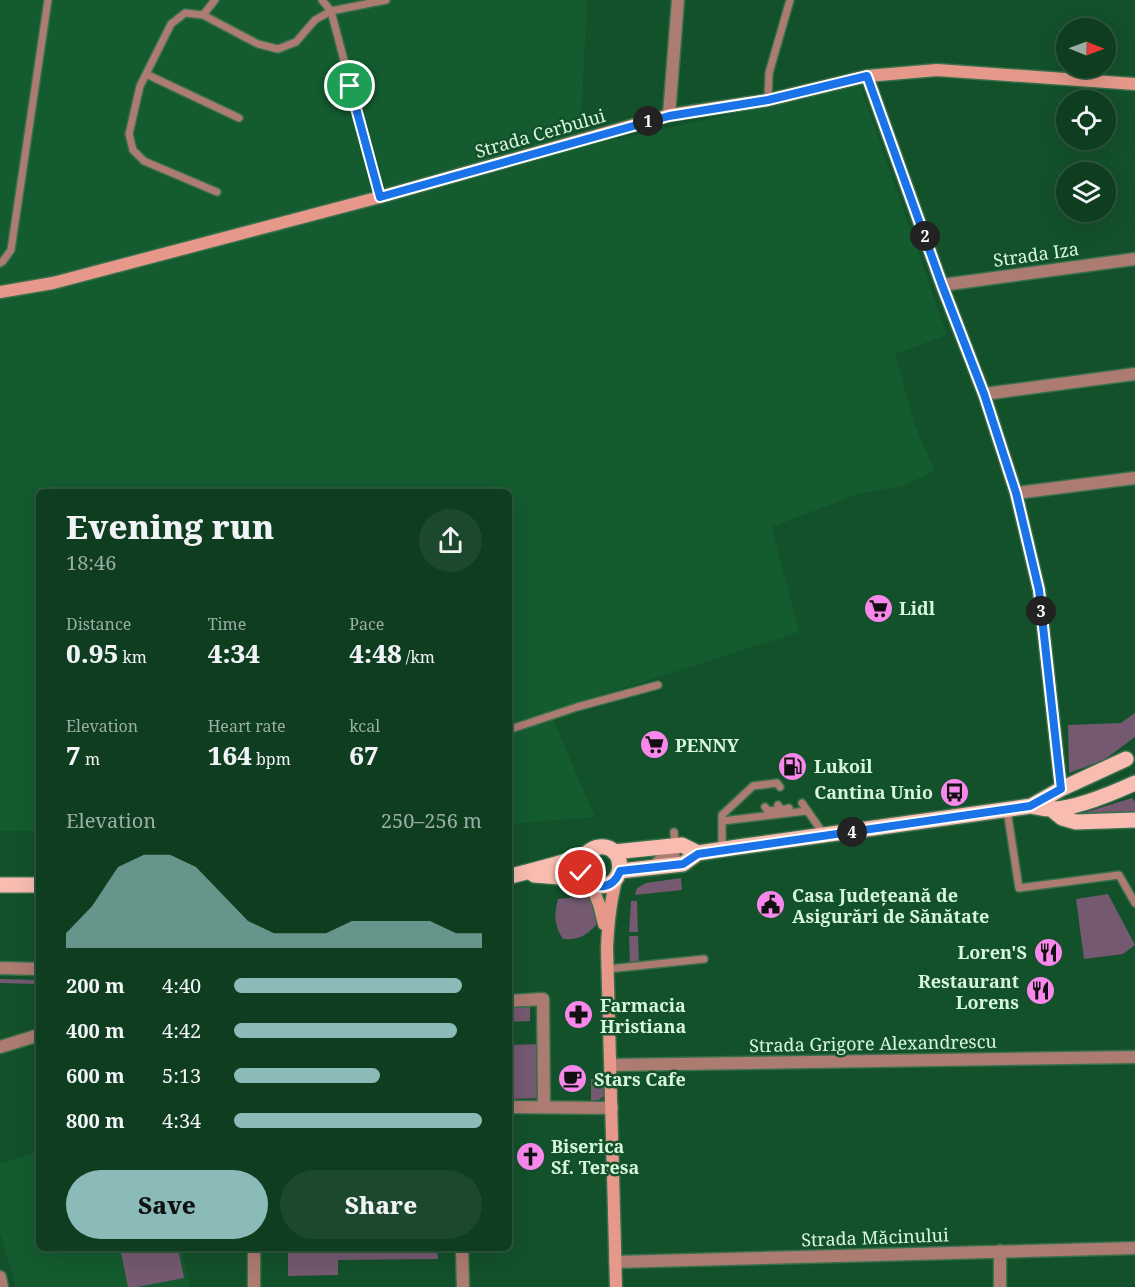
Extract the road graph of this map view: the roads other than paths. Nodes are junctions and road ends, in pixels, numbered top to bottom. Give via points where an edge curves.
1 (48, 0) edge
2 (215, 0) edge
3 (322, 0) edge
4 (386, 0) edge
5 (678, 0) edge
6 (790, 0) edge
7 (331, 11) junction
8 (202, 15) junction
9 (146, 74) junction
10 (867, 76) junction
11 (1135, 84) edge
12 (768, 100) junction
13 (669, 116) junction
14 (239, 118) dead end
15 (217, 192) dead end
16 (380, 197) junction
17 (1135, 260) edge
18 (0, 263) edge
19 (942, 285) junction
20 (0, 292) edge
21 (1135, 374) edge
22 (984, 394) junction
23 (1135, 478) edge
24 (1016, 493) junction
25 (658, 685) dead end
26 (512, 729) edge
27 (1131, 754) edge
28 (1135, 782) edge
29 (779, 784) dead end
30 (753, 786) junction
31 (1061, 789) junction
32 (758, 794) dead end
33 (1030, 806) junction
34 (765, 807) dead end
35 (804, 807) junction
36 (1051, 809) junction
37 (1007, 810) junction
38 (1135, 820) edge
39 (722, 821) junction
40 (824, 835) junction
41 (675, 839) junction
42 (722, 850) junction
43 (614, 852) junction
44 (698, 854) junction
45 (584, 855) junction
46 (648, 868) junction
47 (619, 874) junction
48 (512, 875) edge
49 (512, 876) edge
50 (587, 881) junction
51 (0, 885) edge
52 (36, 885) edge
53 (1135, 903) edge
54 (608, 945) junction
55 (704, 958) dead end
56 (0, 968) edge
57 (36, 969) edge
58 (608, 969) junction
59 (512, 1001) edge
60 (36, 1036) edge
61 (0, 1047) edge
62 (1135, 1057) edge
63 (611, 1065) junction
64 (512, 1107) edge
65 (544, 1107) junction
66 (612, 1108) junction
67 (1135, 1248) edge
68 (254, 1251) edge
69 (462, 1251) edge
70 (1000, 1251) junction
71 (615, 1262) junction
72 (0, 1277) edge
73 (2, 1287) edge
74 (254, 1287) edge
75 (463, 1287) edge
76 (616, 1287) edge
77 (1000, 1287) edge

1 - 18 lane via 11,250
2 - 8 lane
3 - 7 lane
4 - 7 lane
5 - 13 street
6 - 12 lane via 769,73
7 - 8 lane via 315,20 296,42 278,49 258,44
7 - 16 lane
8 - 9 lane via 185,13 171,24
9 - 14 lane
9 - 15 lane via 129,134 133,150 144,161
10 - 11 street, Strada Cerbului via 937,70
10 - 12 street, Strada Cerbului
10 - 19 street
12 - 13 street, Strada Cerbului
13 - 16 street, Strada Cerbului
16 - 20 street, Strada Cerbului via 53,284
17 - 19 street, Strada Iza
19 - 22 street
21 - 22 street
22 - 24 street
23 - 24 street
24 - 31 street via 1039,590
25 - 26 lane
27 - 28 main road via 1125,765
27 - 31 main road
28 - 36 main road via 1097,799
29 - 30 lane
30 - 32 lane
30 - 39 lane via 722,815
31 - 33 main road
33 - 36 main road
33 - 37 main road
34 - 35 lane via 768,812
35 - 39 lane
35 - 40 lane
36 - 38 main road via 1062,818 1077,822
37 - 40 main road
37 - 53 lane via 1019,888 1119,875
39 - 42 lane
40 - 42 main road
41 - 43 main road
41 - 44 main road
41 - 46 lane via 676,855 658,859
42 - 44 main road
43 - 45 main road via 597,847
43 - 47 main road
44 - 46 main road via 683,864
45 - 48 main road
45 - 50 main road via 580,866
46 - 47 main road
47 - 50 main road via 604,886
47 - 54 street via 612,894
49 - 50 main road
50 - 54 street via 602,913
51 - 52 main road
54 - 58 street
55 - 58 lane
56 - 57 street
58 - 63 street
59 - 65 street via 543,999
60 - 61 street
62 - 63 street, Strada Grigore Alexandrescu
63 - 66 street
64 - 65 street
65 - 66 street
66 - 71 street
67 - 70 street, Strada Măcinului
68 - 74 street
69 - 75 street
70 - 71 street, Strada Măcinului
70 - 77 street
71 - 76 street
72 - 73 street

